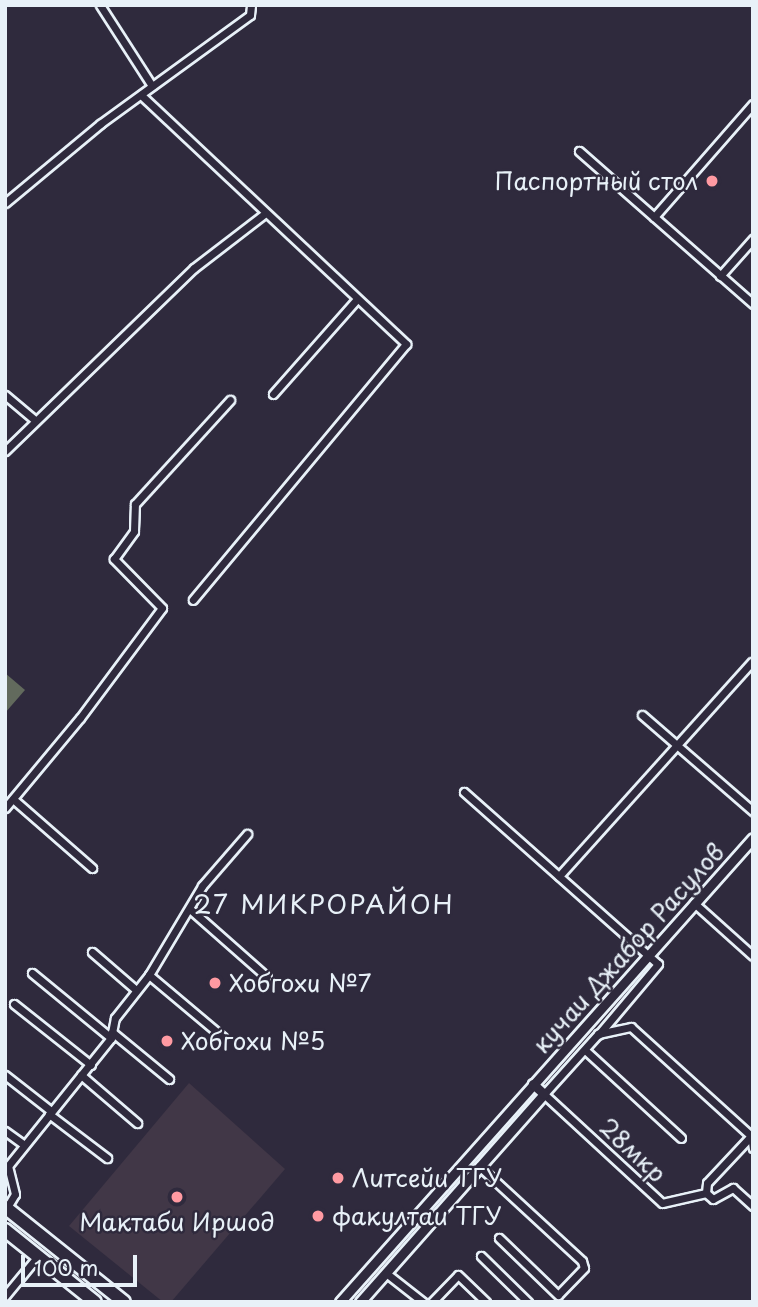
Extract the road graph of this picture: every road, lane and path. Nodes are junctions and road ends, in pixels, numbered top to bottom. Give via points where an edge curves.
1 (100, 5) edge
2 (251, 5) edge
3 (152, 86) junction
4 (141, 95) junction
5 (753, 104) edge
6 (579, 151) dead end
7 (5, 203) edge
8 (264, 214) junction
9 (654, 216) junction
10 (753, 239) edge
11 (720, 276) junction
12 (357, 299) junction
13 (753, 304) edge
14 (273, 394) dead end
15 (5, 396) edge
16 (230, 400) dead end
17 (36, 421) junction
18 (5, 451) edge
19 (193, 600) dead end
20 (752, 662) edge
21 (642, 715) dead end
22 (676, 746) junction
23 (464, 792) dead end
24 (13, 799) junction
25 (5, 808) edge
26 (753, 811) edge
27 (247, 834) dead end
28 (753, 838) edge
29 (92, 867) dead end
30 (559, 876) junction
31 (694, 903) junction
32 (191, 910) junction
33 (92, 952) dead end
34 (649, 954) junction
35 (753, 956) edge
36 (32, 973) dead end
37 (149, 975) junction
38 (267, 977) dead end
39 (136, 990) junction
40 (14, 1004) dead end
41 (598, 1034) junction
42 (111, 1035) junction
43 (223, 1037) dead end
44 (585, 1049) junction
45 (91, 1065) junction
46 (5, 1074) edge
47 (81, 1075) junction
48 (169, 1079) dead end
49 (533, 1084) junction
50 (544, 1094) junction
51 (50, 1112) junction
52 (137, 1123) dead end
53 (5, 1131) edge
54 (751, 1136) edge
55 (681, 1138) dead end
56 (23, 1144) junction
57 (753, 1148) edge
58 (107, 1158) dead end
59 (479, 1166) junction
60 (706, 1193) junction
61 (753, 1206) edge
62 (6, 1208) edge
63 (5, 1230) edge
64 (499, 1238) dead end
65 (38, 1256) junction
66 (481, 1256) dead end
67 (386, 1272) junction
68 (558, 1295) junction
69 (5, 1296) edge
70 (341, 1301) edge
71 (95, 1302) edge
72 (124, 1302) edge
73 (360, 1302) edge
74 (423, 1302) edge
75 (432, 1302) edge
76 (486, 1302) edge
77 (528, 1302) edge
78 (565, 1302) edge

1 - 3 street
2 - 3 street via 250,15
3 - 4 street
4 - 7 street
4 - 8 street
5 - 9 street
6 - 9 street
8 - 12 street
8 - 17 street via 194,268
9 - 11 street
10 - 11 street
11 - 13 street
12 - 14 street
12 - 19 street via 406,344
15 - 17 street
16 - 24 street via 135,504 134,530 114,559 162,608
17 - 18 street
20 - 22 street
21 - 22 street
22 - 26 street
22 - 30 street
23 - 30 street
24 - 25 street
24 - 29 street
27 - 32 street via 202,886
28 - 31 street, кучаи Джабор Расулов
30 - 34 street
31 - 34 street, кучаи Джабор Расулов
31 - 35 street
32 - 37 street via 166,941
32 - 38 street
33 - 39 street
34 - 41 street via 658,964
34 - 49 street, кучаи Джабор Расулов
36 - 42 street
37 - 39 street
37 - 43 street
39 - 42 street via 115,1018
40 - 45 street
41 - 44 street
41 - 54 street via 631,1027
42 - 45 street
42 - 48 street
44 - 50 street
44 - 55 street, 28мкр
45 - 47 street
46 - 51 street
47 - 51 street
47 - 52 street
49 - 50 street
49 - 70 street, кучаи Джабор Расулов
50 - 59 street
50 - 60 street, 28мкр via 662,1203
51 - 56 street
51 - 58 street
53 - 56 street
54 - 57 street
54 - 60 street via 707,1183
56 - 62 street via 8,1166 15,1194
59 - 67 street
59 - 68 street via 582,1261 584,1268
60 - 61 street, 28мкр via 713,1199 733,1188
62 - 72 highway
63 - 65 highway
64 - 68 street
65 - 69 street
65 - 71 highway
66 - 77 street
67 - 73 street
67 - 74 street
68 - 78 street
75 - 76 street via 458,1275

